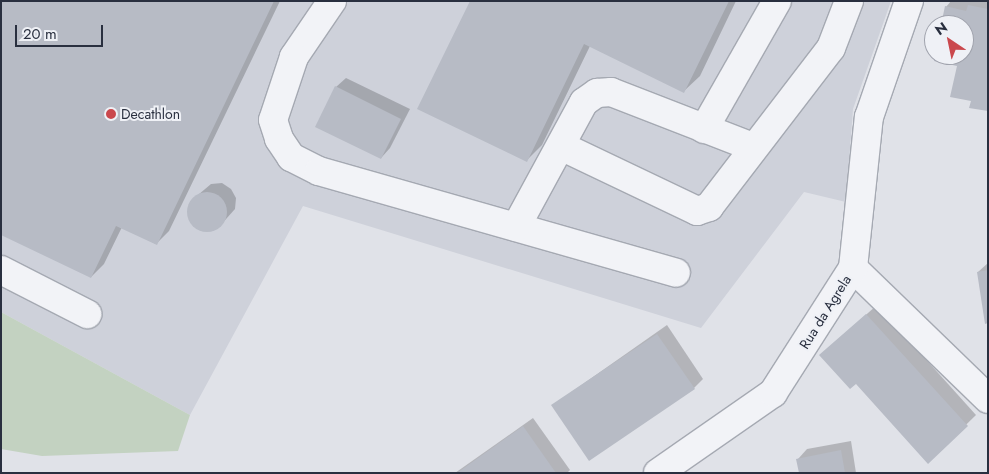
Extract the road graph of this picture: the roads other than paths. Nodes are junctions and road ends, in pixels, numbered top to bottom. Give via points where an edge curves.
1 (332, 1) edge
2 (776, 1) edge
3 (849, 1) edge
4 (909, 1) edge
5 (704, 129) junction
6 (561, 146) junction
7 (753, 146) junction
8 (516, 227) junction
9 (853, 268) junction
10 (1, 270) edge
11 (676, 273) dead end
12 (87, 314) dead end
13 (988, 399) edge
14 (658, 473) edge

1 - 8 street via 294,57 273,120 291,157 320,171
2 - 5 street
3 - 7 street via 831,48 798,96
4 - 9 street, Rua da Agrela via 869,117
5 - 6 street via 611,92 597,93 584,102
5 - 7 street
6 - 7 street via 696,211 709,207
6 - 8 street
8 - 11 street
9 - 13 street
9 - 14 street, Rua da Agrela via 773,393
10 - 12 street

